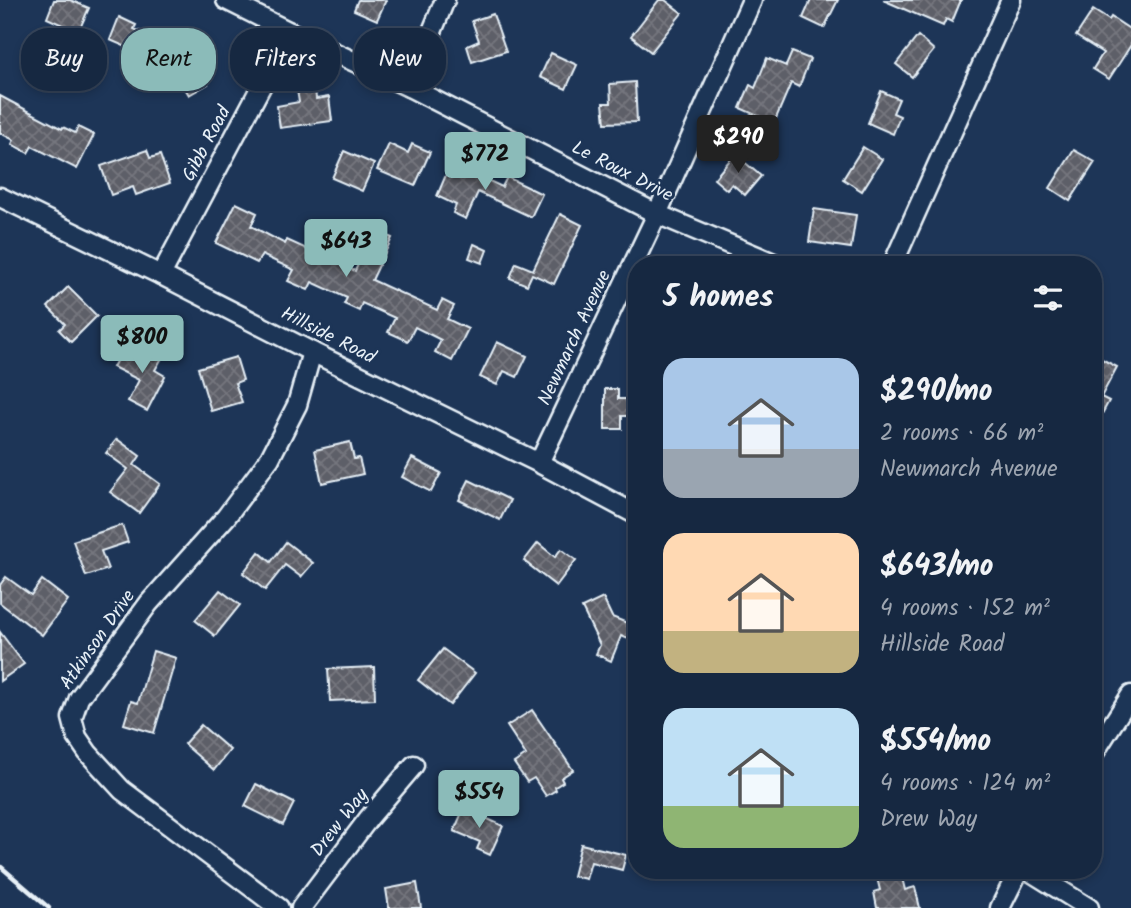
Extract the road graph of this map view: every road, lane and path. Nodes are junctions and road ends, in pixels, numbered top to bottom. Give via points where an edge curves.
1 (226, 0) edge
2 (445, 0) edge
3 (752, 0) edge
4 (1011, 0) edge
5 (282, 28) edge
6 (433, 28) edge
7 (259, 91) edge
8 (417, 91) edge
9 (0, 197) edge
10 (657, 214) junction
11 (637, 256) edge
12 (757, 256) edge
13 (897, 256) edge
14 (161, 275) junction
15 (628, 275) edge
16 (312, 352) junction
17 (539, 463) junction
18 (628, 510) edge
19 (1131, 695) edge
20 (1102, 740) edge
21 (414, 765) dead end
22 (1014, 879) edge
23 (1042, 879) edge
24 (279, 908) edge
25 (300, 908) edge
26 (1000, 908) edge
27 (1089, 908) edge

1 - 5 street, Le Roux Drive
2 - 6 street
3 - 10 street, Newmarch Avenue
4 - 13 street
7 - 14 street, Gibb Road
8 - 10 street, Le Roux Drive
9 - 14 street, Hillside Road
10 - 11 street, Newmarch Avenue
10 - 12 street, Le Roux Drive
14 - 16 street, Hillside Road
15 - 17 street, Newmarch Avenue
16 - 17 street, Hillside Road
16 - 24 street, Atkinson Drive via 297,405 270,458 226,517 149,603 79,698 72,718 88,753 122,790
17 - 18 street, Hillside Road
19 - 20 street
21 - 25 street, Drew Way
22 - 26 street
23 - 27 street

